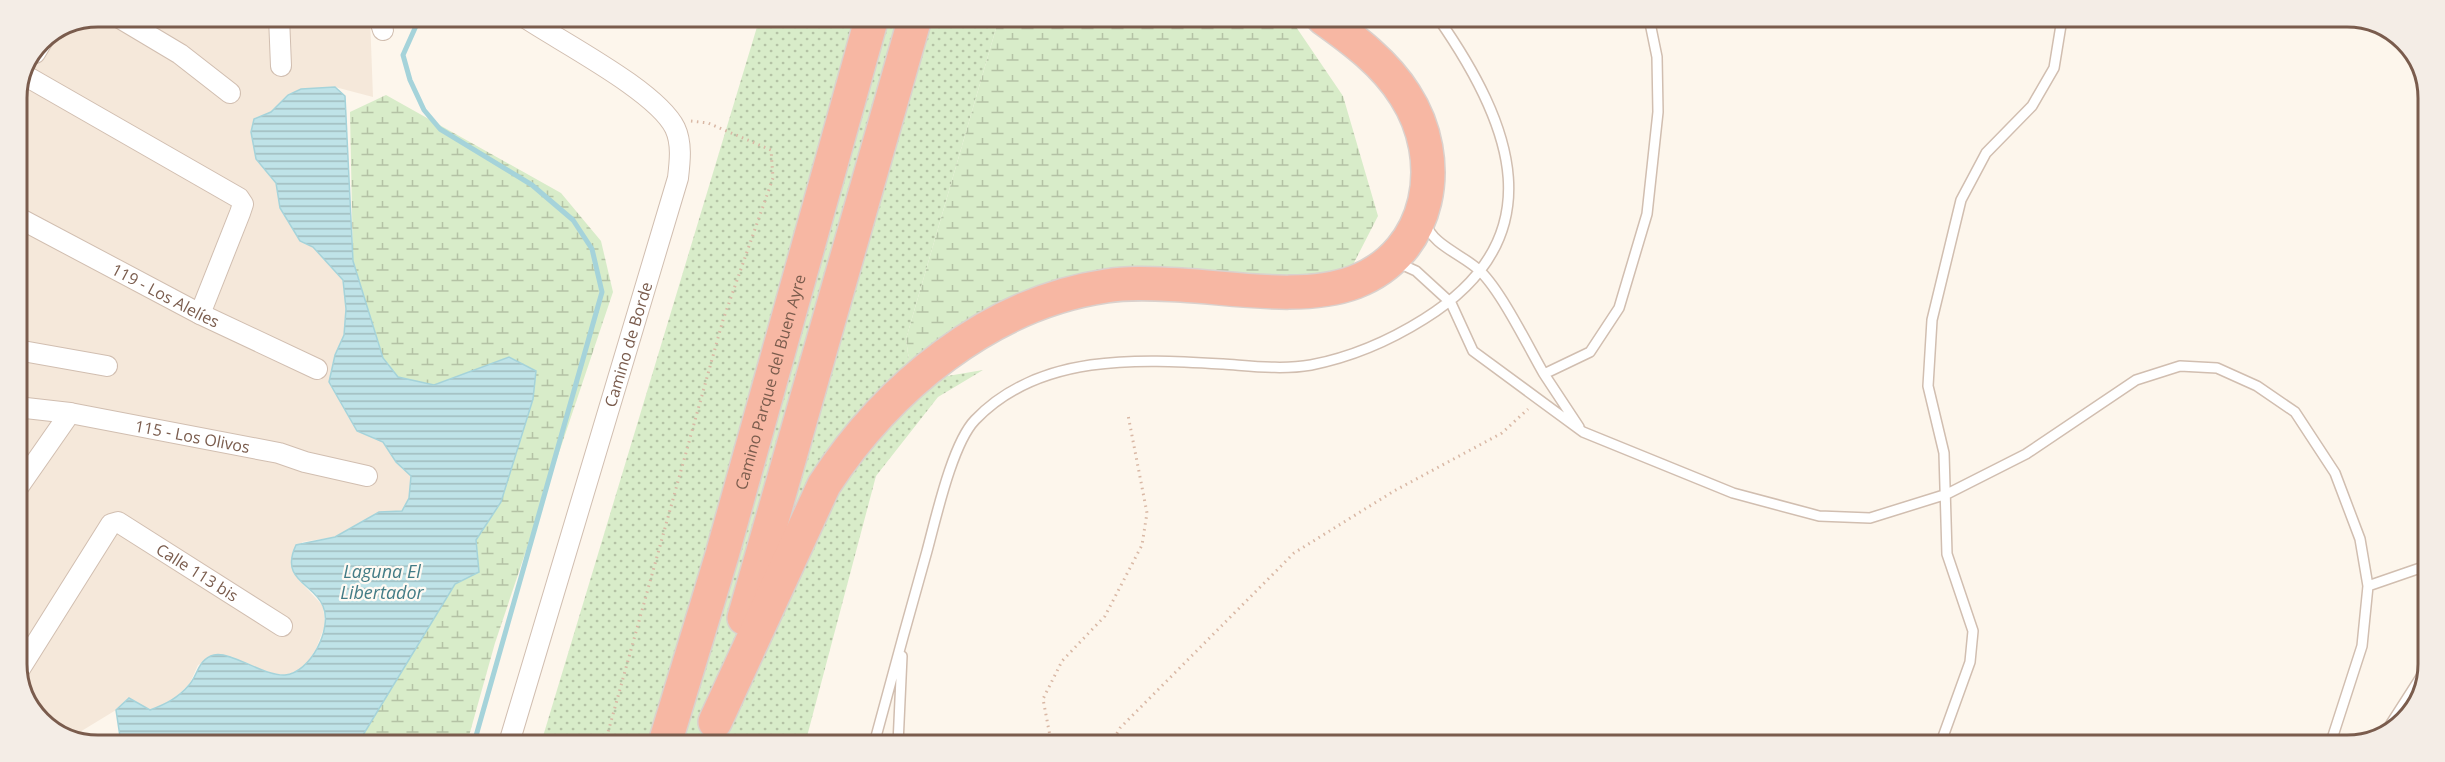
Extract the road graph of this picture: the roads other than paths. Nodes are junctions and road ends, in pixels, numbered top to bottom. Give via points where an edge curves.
1 (136, 27) edge
2 (279, 27) edge
3 (524, 27) edge
4 (869, 27) edge
5 (912, 27) edge
6 (1334, 27) edge
7 (1444, 27) edge
8 (1651, 27) edge
9 (2061, 27) edge
10 (281, 66) dead end
11 (30, 78) edge
12 (230, 93) dead end
13 (1423, 209) junction
14 (27, 224) edge
15 (1381, 267) junction
16 (1481, 272) junction
17 (1451, 303) junction
18 (200, 314) junction
19 (27, 352) edge
20 (107, 366) dead end
21 (317, 369) dead end
22 (1544, 374) junction
23 (27, 408) edge
24 (70, 413) junction
25 (1583, 432) junction
26 (27, 475) edge
27 (367, 476) dead end
28 (1947, 494) junction
29 (2418, 569) edge
30 (2367, 586) junction
31 (282, 626) dead end
32 (902, 641) junction
33 (27, 658) edge
34 (2414, 687) edge
35 (2398, 713) edge
36 (712, 733) edge
37 (511, 735) edge
38 (667, 735) edge
39 (876, 735) edge
40 (898, 735) edge
41 (1944, 735) edge
42 (2334, 735) edge

1 - 12 street via 180,54
2 - 10 street
3 - 37 street, Camino de Borde via 640,91 667,115 680,145 678,178
4 - 38 highway, Camino Parque del Buen Ayre via 722,555
5 - 36 highway
6 - 13 highway via 1377,61 1412,106 1425,142 1427,178
7 - 16 lane via 1478,81 1503,139 1509,174 1504,225
8 - 22 lane via 1657,57 1658,112 1644,225 1618,308 1590,352
9 - 28 lane via 2054,68 2032,106 1986,153 1961,200 1948,248 1932,320 1928,386 1944,453
11 - 18 street via 239,198 243,204 240,213
13 - 15 highway via 1413,236
13 - 16 lane via 1428,229
14 - 18 street, 119 - Los Alelíes
15 - 17 lane via 1405,266 1416,271
15 - 36 highway via 1354,282 1311,291 1151,284 1088,289 1020,312 954,349 880,412 824,484
16 - 17 lane
16 - 22 lane
17 - 25 lane via 1473,351
17 - 32 lane via 1393,339 1309,365 1272,368 1119,362 1068,368 1037,377 1004,395 972,422 958,449
18 - 21 street, 119 - Los Alelíes
19 - 20 street
22 - 25 lane
23 - 24 street, 115 - Los Olivos
24 - 26 street
24 - 27 street, 115 - Los Olivos via 279,453
25 - 28 lane via 1733,493 1819,516 1870,518
28 - 30 lane via 2026,454 2136,380 2180,366 2217,368 2257,386 2295,412 2335,473 2360,539
28 - 41 lane via 1947,554 1973,631 1970,662
29 - 30 lane
30 - 42 lane via 2362,646
31 - 33 street, Calle 113 bis via 118,522 111,524
32 - 39 lane
32 - 40 lane
34 - 35 lane

